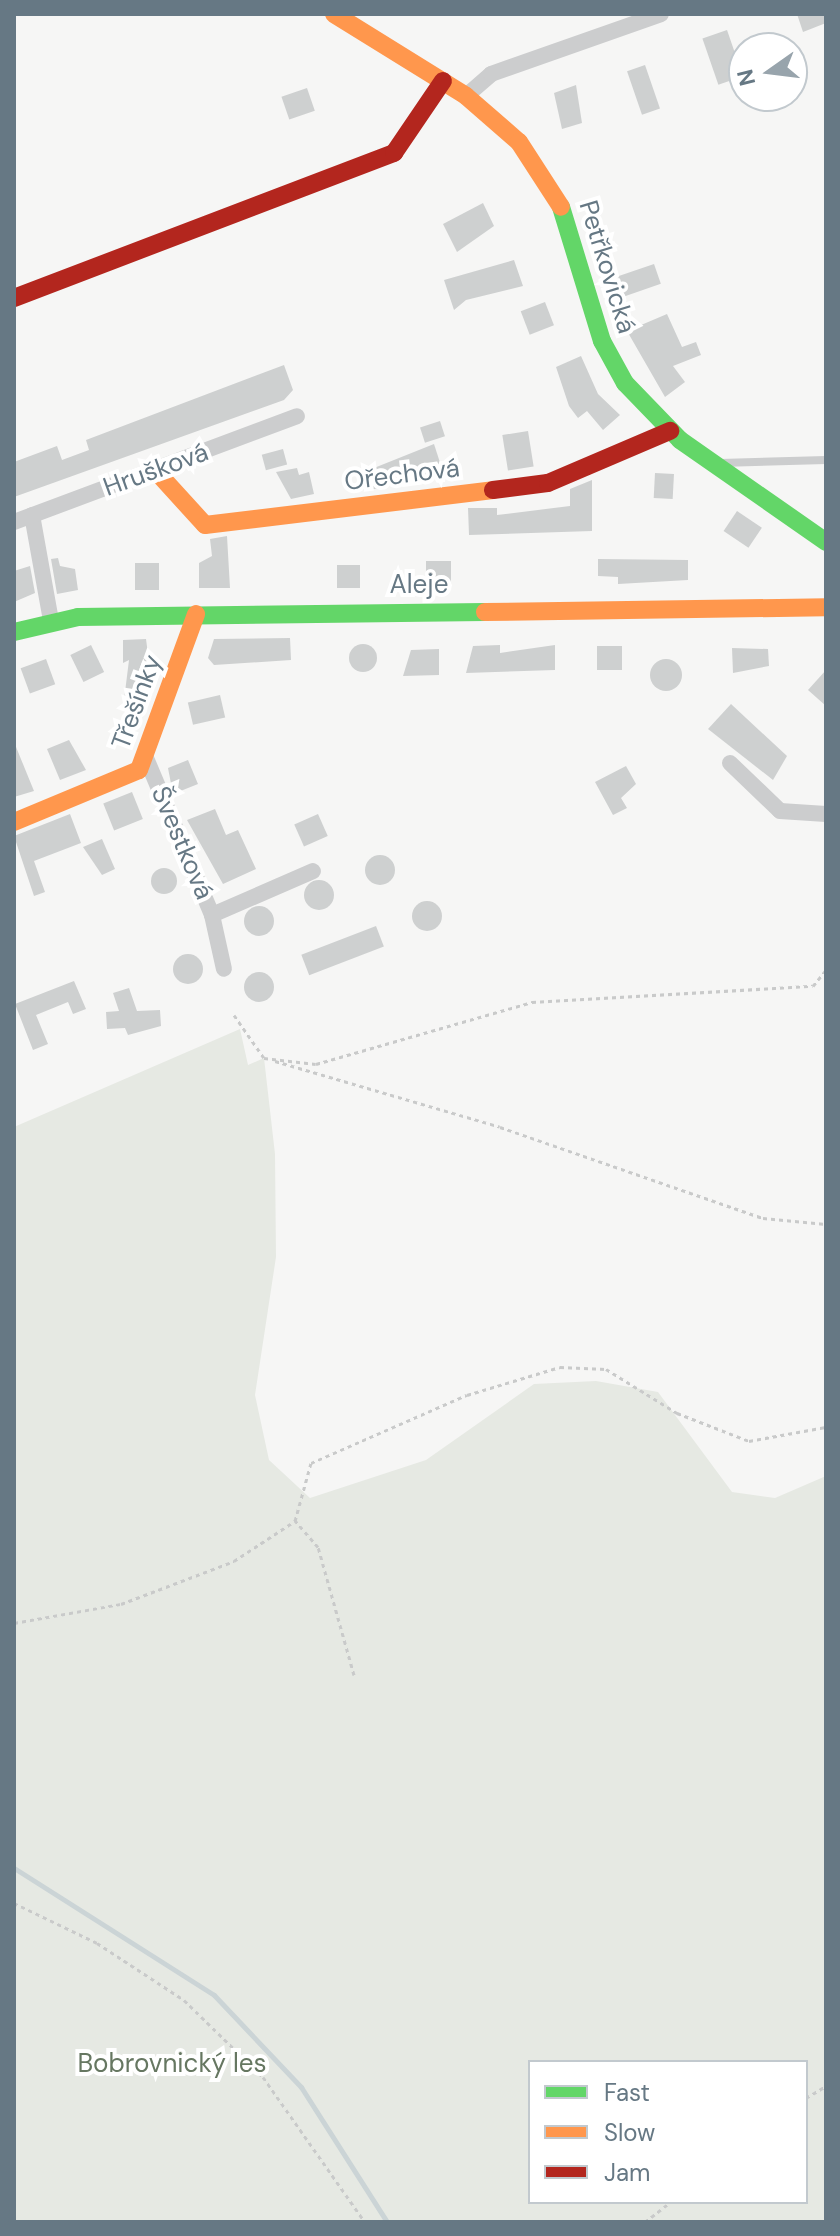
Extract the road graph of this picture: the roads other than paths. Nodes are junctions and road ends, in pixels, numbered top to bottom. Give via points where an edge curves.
1 (334, 14) edge
2 (661, 14) edge
3 (443, 81) junction
4 (466, 96) junction
5 (14, 298) edge
6 (297, 416) dead end
7 (670, 431) junction
8 (826, 460) edge
9 (716, 465) junction
10 (155, 470) junction
11 (32, 515) junction
12 (14, 522) edge
13 (826, 542) edge
14 (826, 607) edge
15 (196, 614) junction
16 (51, 621) junction
17 (14, 632) edge
18 (146, 758) junction
19 (730, 763) dead end
20 (826, 814) edge
21 (14, 822) edge
22 (313, 871) dead end
23 (212, 915) junction
24 (224, 969) dead end

1 - 3 street, Petřkovická
2 - 4 street via 491,74
3 - 4 street, Petřkovická
3 - 5 street via 394,153
4 - 7 street, Petřkovická via 519,142 552,186 610,359
6 - 10 street, Hrušková
7 - 9 street, Petřkovická
7 - 10 street, Ořechová via 548,483 205,525
8 - 9 lane via 741,458
9 - 13 street, Petřkovická
10 - 11 street, Hrušková
11 - 12 street, Hrušková
11 - 16 street
14 - 15 street, Aleje
15 - 16 street, Aleje
15 - 18 street, Třešínky
16 - 17 street, Aleje
18 - 21 street, Třešínky via 139,770
18 - 23 street, Švestková
19 - 20 street via 780,811
22 - 23 street, Švestková
23 - 24 street

